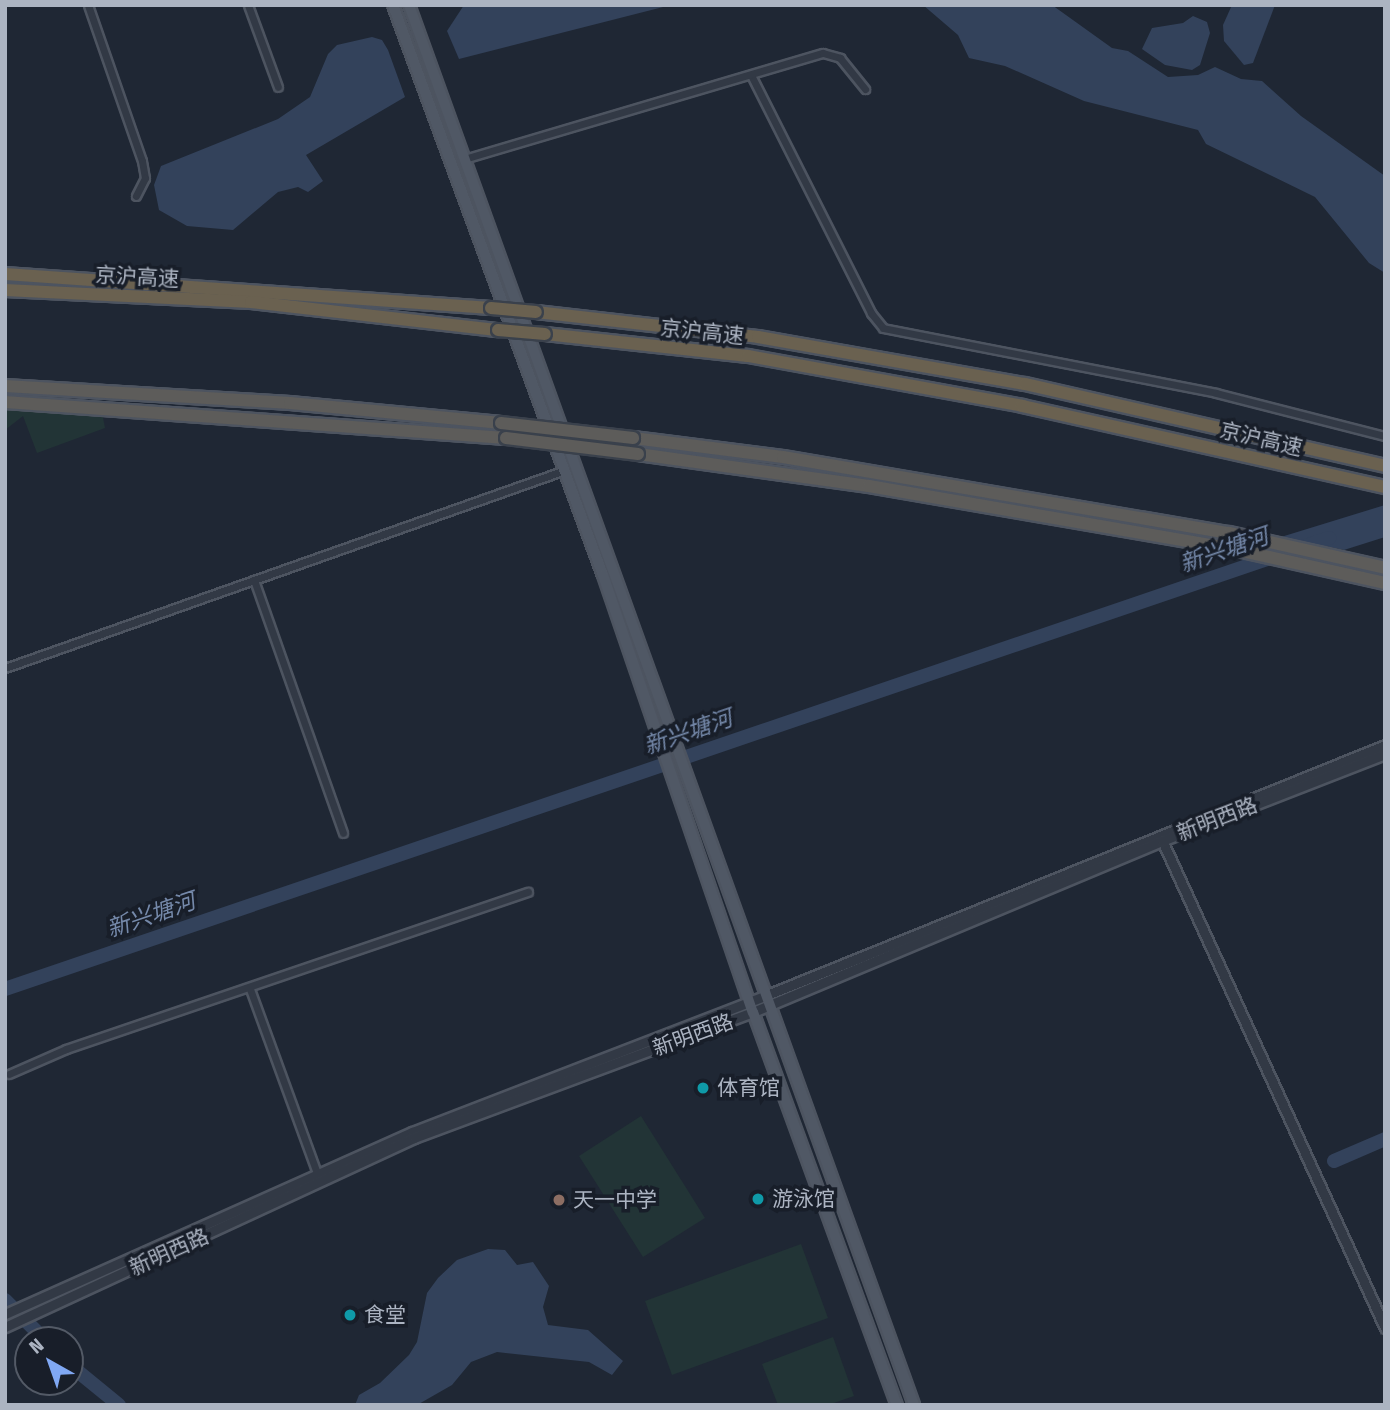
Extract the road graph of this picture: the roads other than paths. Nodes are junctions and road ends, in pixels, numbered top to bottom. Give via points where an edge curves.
1 (88, 5) edge
2 (248, 5) edge
3 (393, 5) edge
4 (409, 5) edge
5 (751, 75) junction
6 (278, 87) dead end
7 (865, 89) dead end
8 (464, 159) junction
9 (136, 196) dead end
10 (5, 274) edge
11 (5, 290) edge
12 (5, 386) edge
13 (5, 402) edge
14 (1385, 436) edge
15 (1385, 466) edge
16 (565, 470) junction
17 (1385, 487) edge
18 (1385, 569) edge
19 (254, 580) junction
20 (1385, 583) edge
21 (5, 668) edge
22 (1385, 745) edge
23 (1385, 754) edge
24 (343, 833) dead end
25 (1161, 837) junction
26 (528, 892) dead end
27 (250, 989) junction
28 (768, 1000) junction
29 (752, 1007) junction
30 (9, 1074) dead end
31 (317, 1173) junction
32 (1381, 1311) edge
33 (5, 1314) edge
34 (5, 1326) edge
35 (1385, 1328) edge
36 (897, 1405) edge
37 (914, 1405) edge

1 - 9 street via 142,161 145,178
2 - 6 street
3 - 16 main road
4 - 8 main road
5 - 7 street via 830,54 841,58
5 - 8 street
5 - 14 street via 871,313 883,328 1216,393
8 - 28 main road
10 - 15 highway, 京沪高速, bridge via 491,308 758,337 1024,384
11 - 17 highway, 京沪高速, bridge via 251,302 803,366 1022,406
12 - 18 highway, bridge via 290,403 633,438 911,478 1230,533
13 - 20 highway, bridge via 506,438 638,454 869,486 1233,549
16 - 19 street
16 - 29 main road
19 - 21 street
19 - 24 street
22 - 25 street, 新明西路
23 - 25 street, 新明西路
25 - 28 street, 新明西路
25 - 32 street
26 - 27 street
27 - 30 street via 66,1049
27 - 31 street
28 - 29 street, 新明西路
28 - 37 main road
29 - 31 street, 新明西路 via 412,1132
29 - 34 street, 新明西路 via 414,1138
29 - 36 main road
31 - 33 street, 新明西路
32 - 35 street

